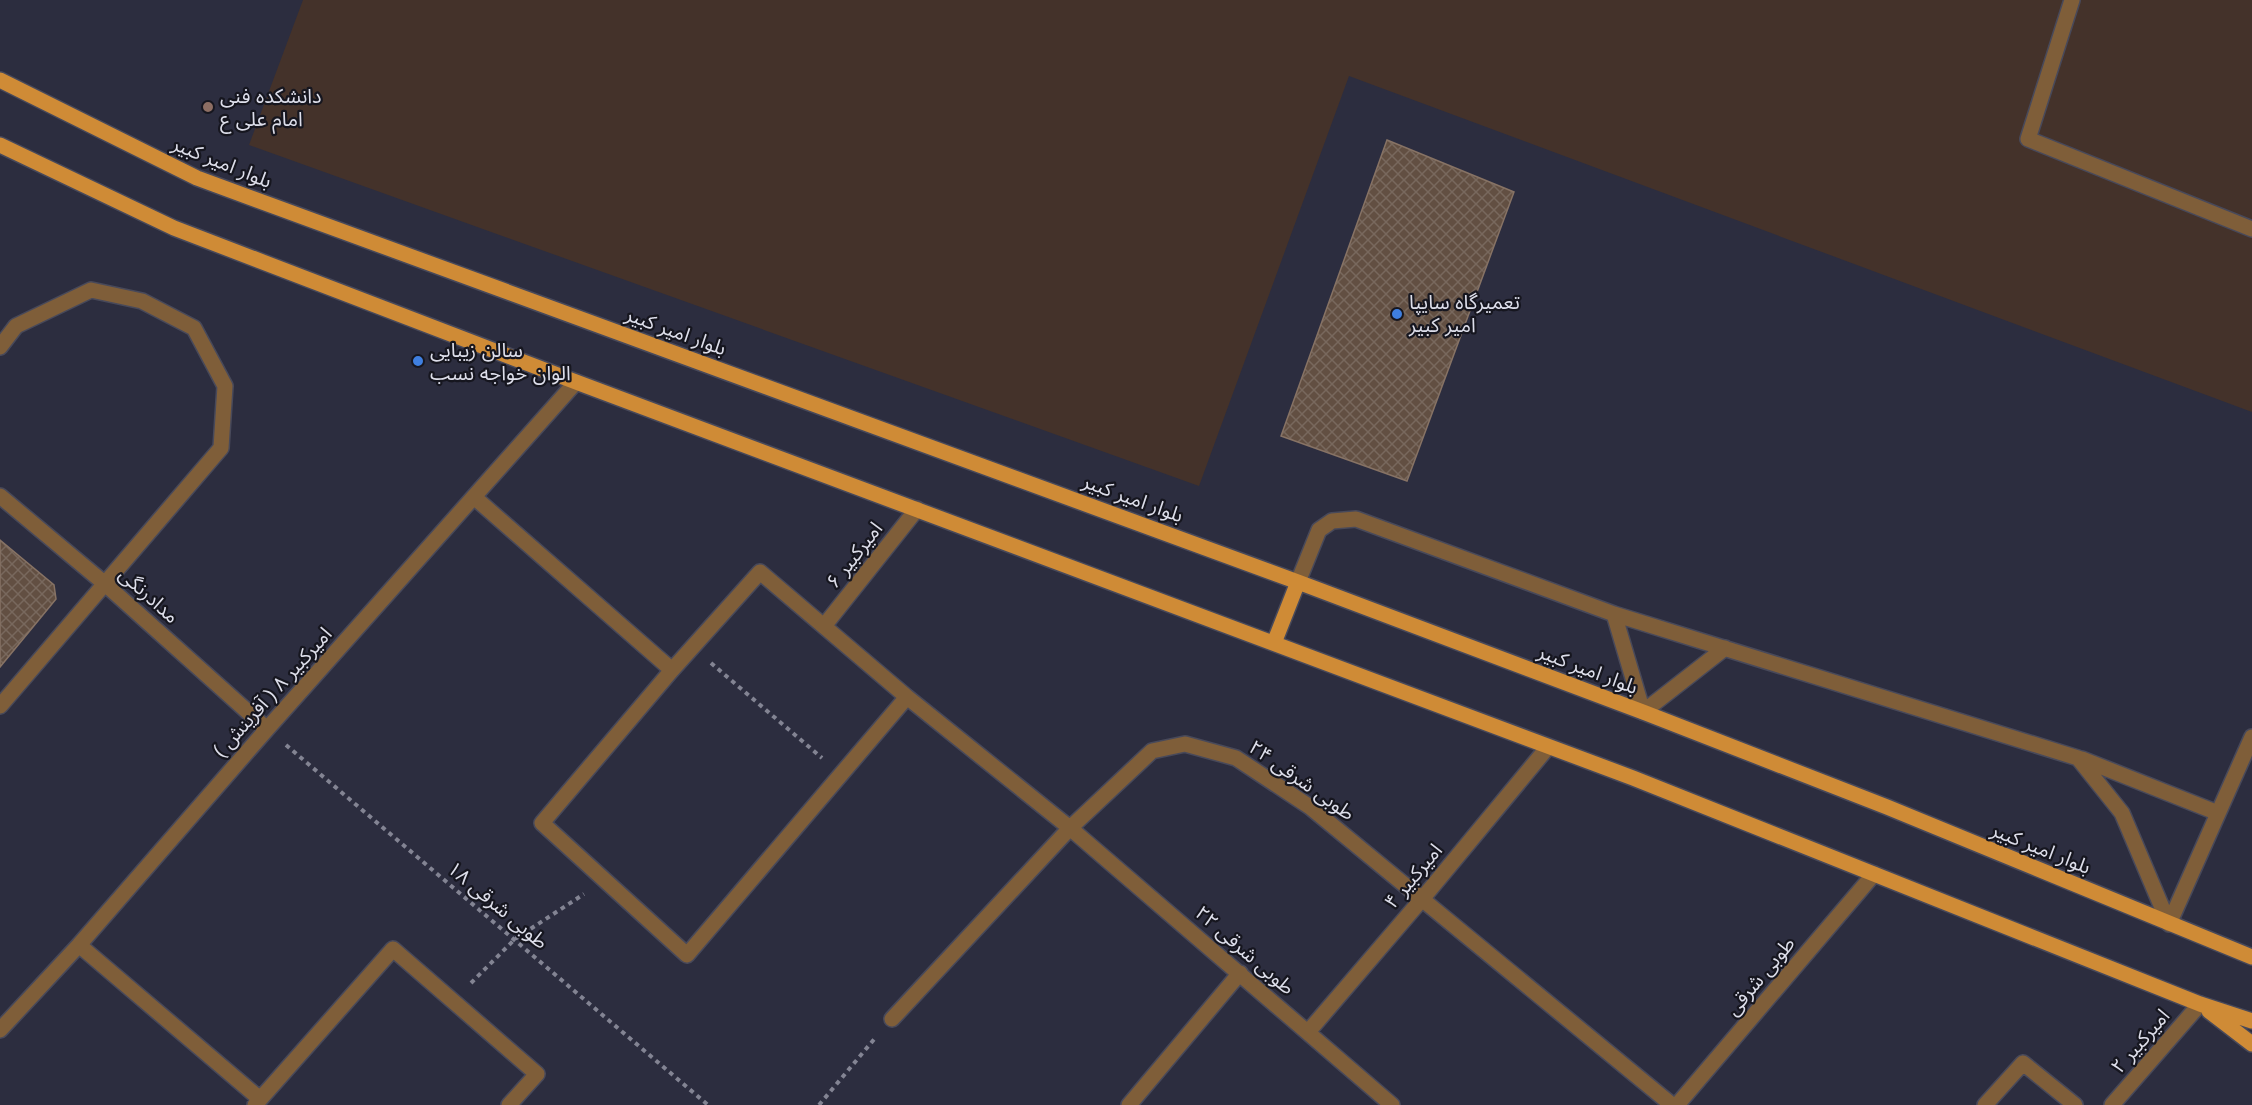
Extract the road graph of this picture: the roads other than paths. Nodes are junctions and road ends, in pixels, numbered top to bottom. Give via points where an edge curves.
1 (2072, 0) edge
2 (0, 80) edge
3 (0, 145) edge
4 (2252, 229) edge
5 (0, 347) edge
6 (576, 382) junction
7 (0, 496) edge
8 (474, 497) junction
9 (916, 509) junction
10 (1298, 582) junction
11 (104, 583) junction
12 (1614, 614) junction
13 (824, 626) junction
14 (1274, 643) junction
15 (1725, 648) junction
16 (672, 670) junction
17 (906, 697) junction
18 (0, 706) edge
19 (1643, 712) junction
20 (267, 729) junction
21 (2252, 737) edge
22 (1548, 747) junction
23 (2078, 758) junction
24 (2218, 813) junction
25 (1070, 828) junction
26 (1874, 874) junction
27 (1422, 899) junction
28 (2169, 924) junction
29 (79, 945) junction
30 (2249, 954) edge
31 (1240, 973) junction
32 (2200, 1004) junction
33 (892, 1018) road end
34 (2252, 1021) edge
35 (0, 1030) edge
36 (1308, 1032) junction
37 (2252, 1044) edge
38 (258, 1102) edge
39 (509, 1105) edge
40 (1129, 1105) edge
41 (1392, 1105) edge
42 (1672, 1105) edge
43 (1677, 1105) edge
44 (1985, 1105) edge
45 (2075, 1105) edge
46 (2112, 1105) edge

1 - 4 street via 2028,139
2 - 10 main road, بلوار امیر کبیر via 197,178
3 - 6 main road via 174,228
5 - 11 street via 16,326 91,290 142,301 194,328 225,386 221,448
6 - 8 street, امیرکبیر ۸ ( آفرینش )
6 - 9 main road
7 - 11 street, مدادرنگی
8 - 16 street
8 - 20 street, امیرکبیر ۸ ( آفرینش )
9 - 13 street, امیرکبیر ۶
9 - 14 main road
10 - 12 street via 1319,530 1332,521 1356,519
10 - 14 main road
10 - 19 main road, بلوار امیر کبیر
11 - 18 street
11 - 20 street, مدادرنگی
12 - 15 street
12 - 19 street
13 - 16 street, طوبی شرقی ۲۲ via 760,572
13 - 17 street, طوبی شرقی ۲۲
14 - 22 main road
15 - 19 street
15 - 23 street
16 - 17 street via 542,823 687,955
17 - 25 street, طوبی شرقی ۲۲
19 - 28 main road, بلوار امیر کبیر via 1887,807
20 - 29 street, امیرکبیر ۸ ( آفرینش )
21 - 24 street
22 - 26 main road
22 - 27 street, امیرکبیر ۴
23 - 24 street
23 - 28 street via 2122,813
24 - 28 street
25 - 27 street, طوبی شرقی ۲۴ via 1152,751 1185,744 1236,758 1310,807
25 - 31 street, طوبی شرقی ۲۲
25 - 33 street, طوبی شرقی ۲۴
26 - 32 main road
26 - 43 street, طوبی شرقی
27 - 36 street, امیرکبیر ۴
27 - 42 street, طوبی شرقی ۲۴
28 - 30 main road, بلوار امیر کبیر
29 - 35 street, امیرکبیر ۸ ( آفرینش )
29 - 38 street
31 - 36 street, طوبی شرقی ۲۲
31 - 40 street
32 - 34 main road
32 - 37 main road
32 - 46 street, امیرکبیر ۲
36 - 41 street, طوبی شرقی ۲۲
38 - 39 street via 393,949 537,1074
44 - 45 street via 2023,1063

